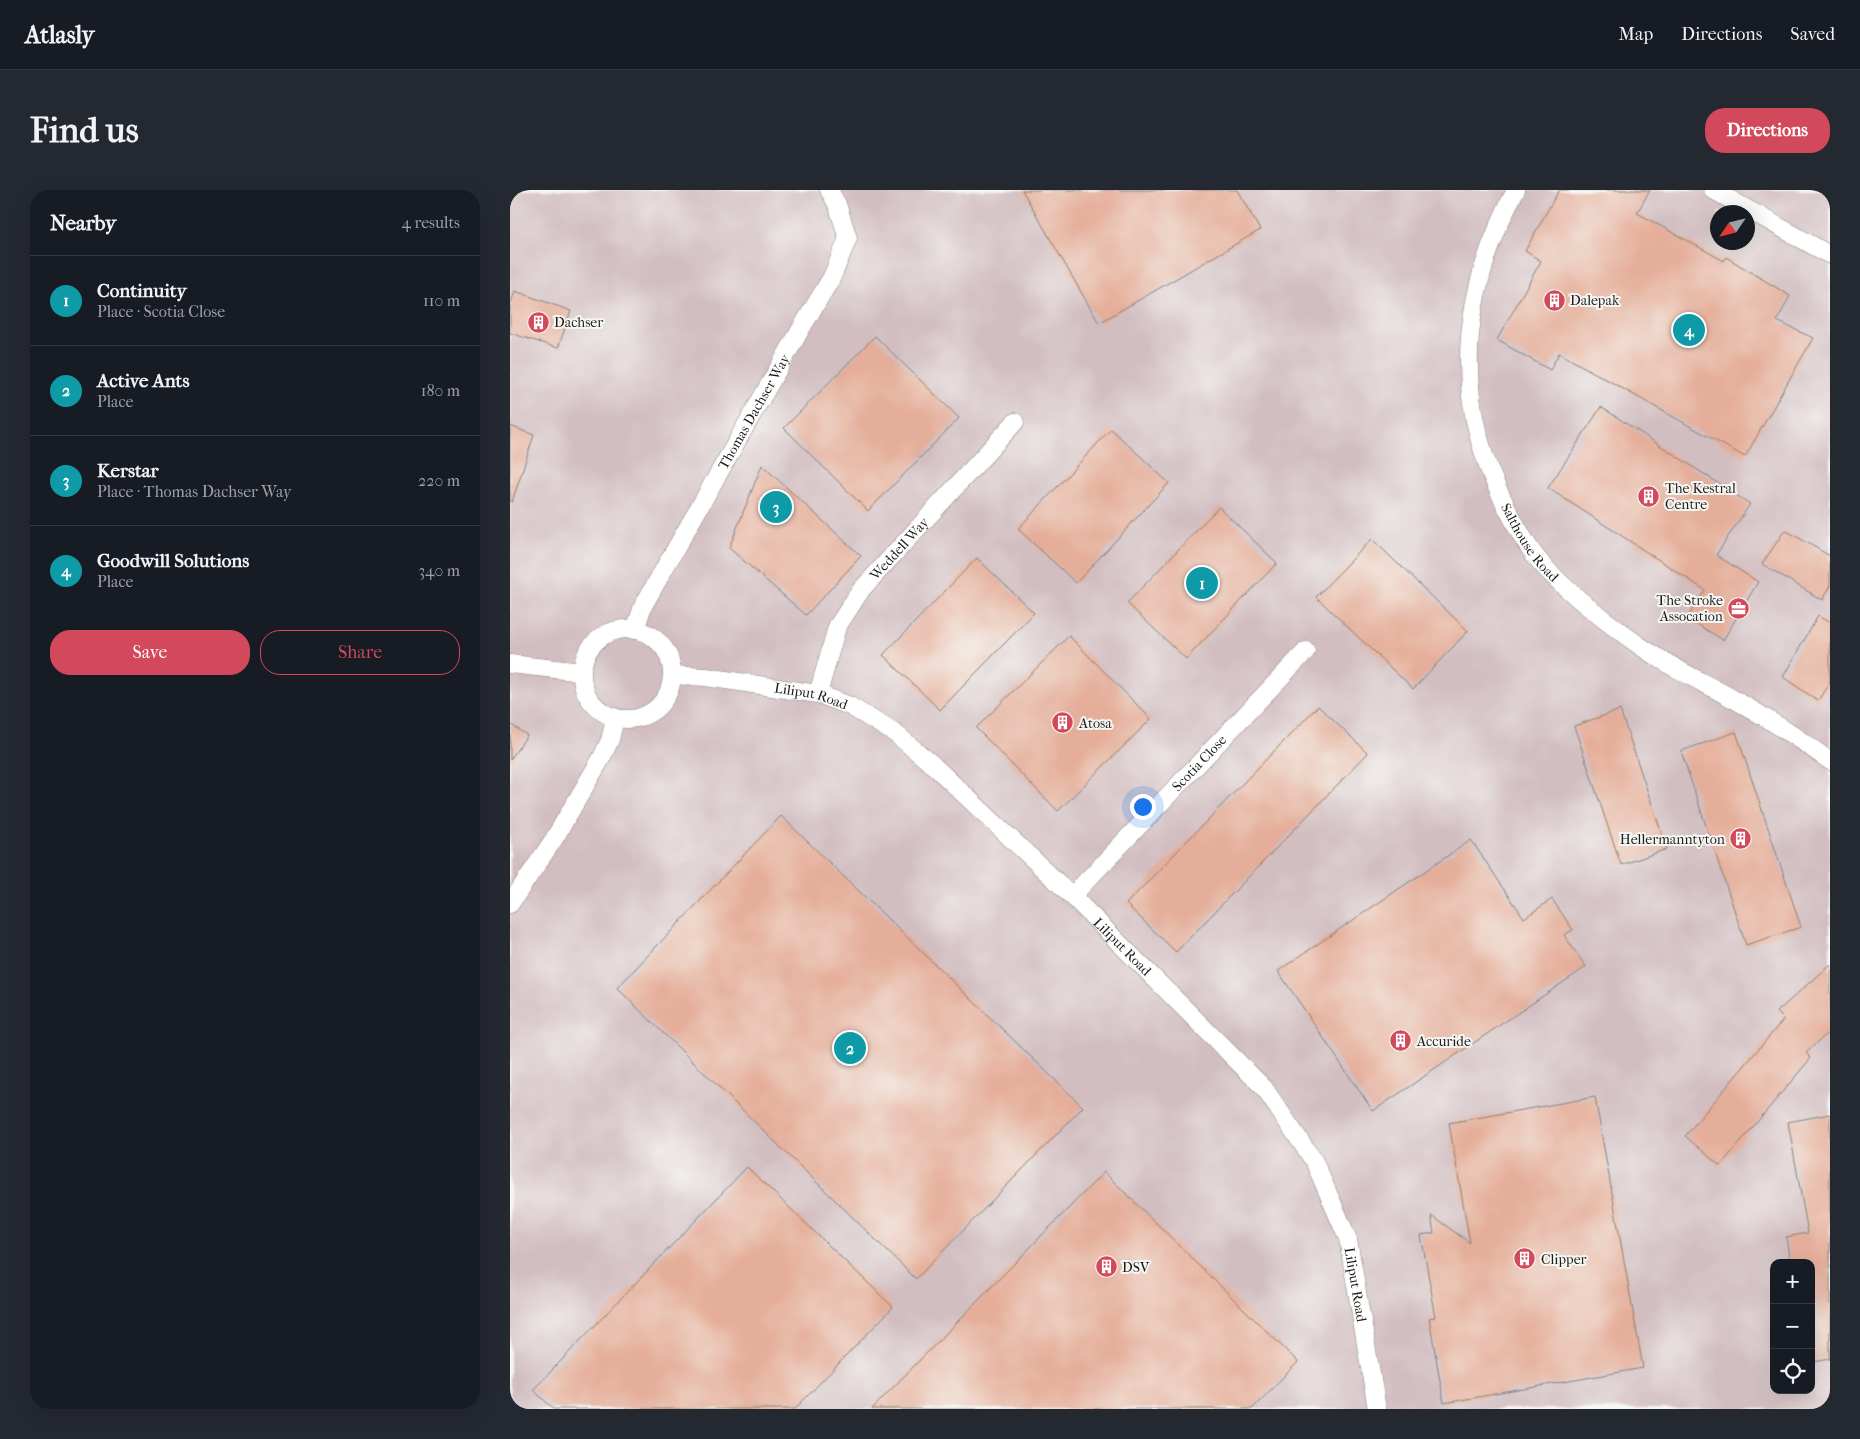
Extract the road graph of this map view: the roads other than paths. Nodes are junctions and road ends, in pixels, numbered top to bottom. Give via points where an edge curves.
1 (829, 190) edge
2 (1516, 190) edge
3 (1713, 190) edge
4 (1830, 255) edge
5 (1015, 422) dead end
6 (636, 630) junction
7 (1306, 652) dead end
8 (510, 664) edge
9 (582, 672) junction
10 (672, 675) junction
11 (818, 694) junction
12 (616, 718) junction
13 (1830, 761) edge
14 (1072, 896) junction
15 (510, 904) edge
16 (1377, 1409) edge

1 - 6 street, Thomas Dachser Way via 848,238 832,277 643,606
2 - 13 street, Salthouse Road via 1499,221 1480,276 1471,319 1469,370 1479,438 1492,477 1521,534 1540,562 1566,587 1635,643 1746,706
3 - 4 street
5 - 11 street, Weddell Way via 861,590 837,627
6 - 9 street via 609,633 598,640 589,650
6 - 10 street via 658,641 668,657
7 - 14 street, Scotia Close
8 - 9 street
9 - 12 street via 592,702
10 - 11 street, Liliput Road
10 - 12 street via 664,700 654,710 643,717
11 - 14 street, Liliput Road via 850,706 896,734
12 - 15 street via 602,759
14 - 16 street, Liliput Road via 1264,1088 1314,1161 1348,1239

